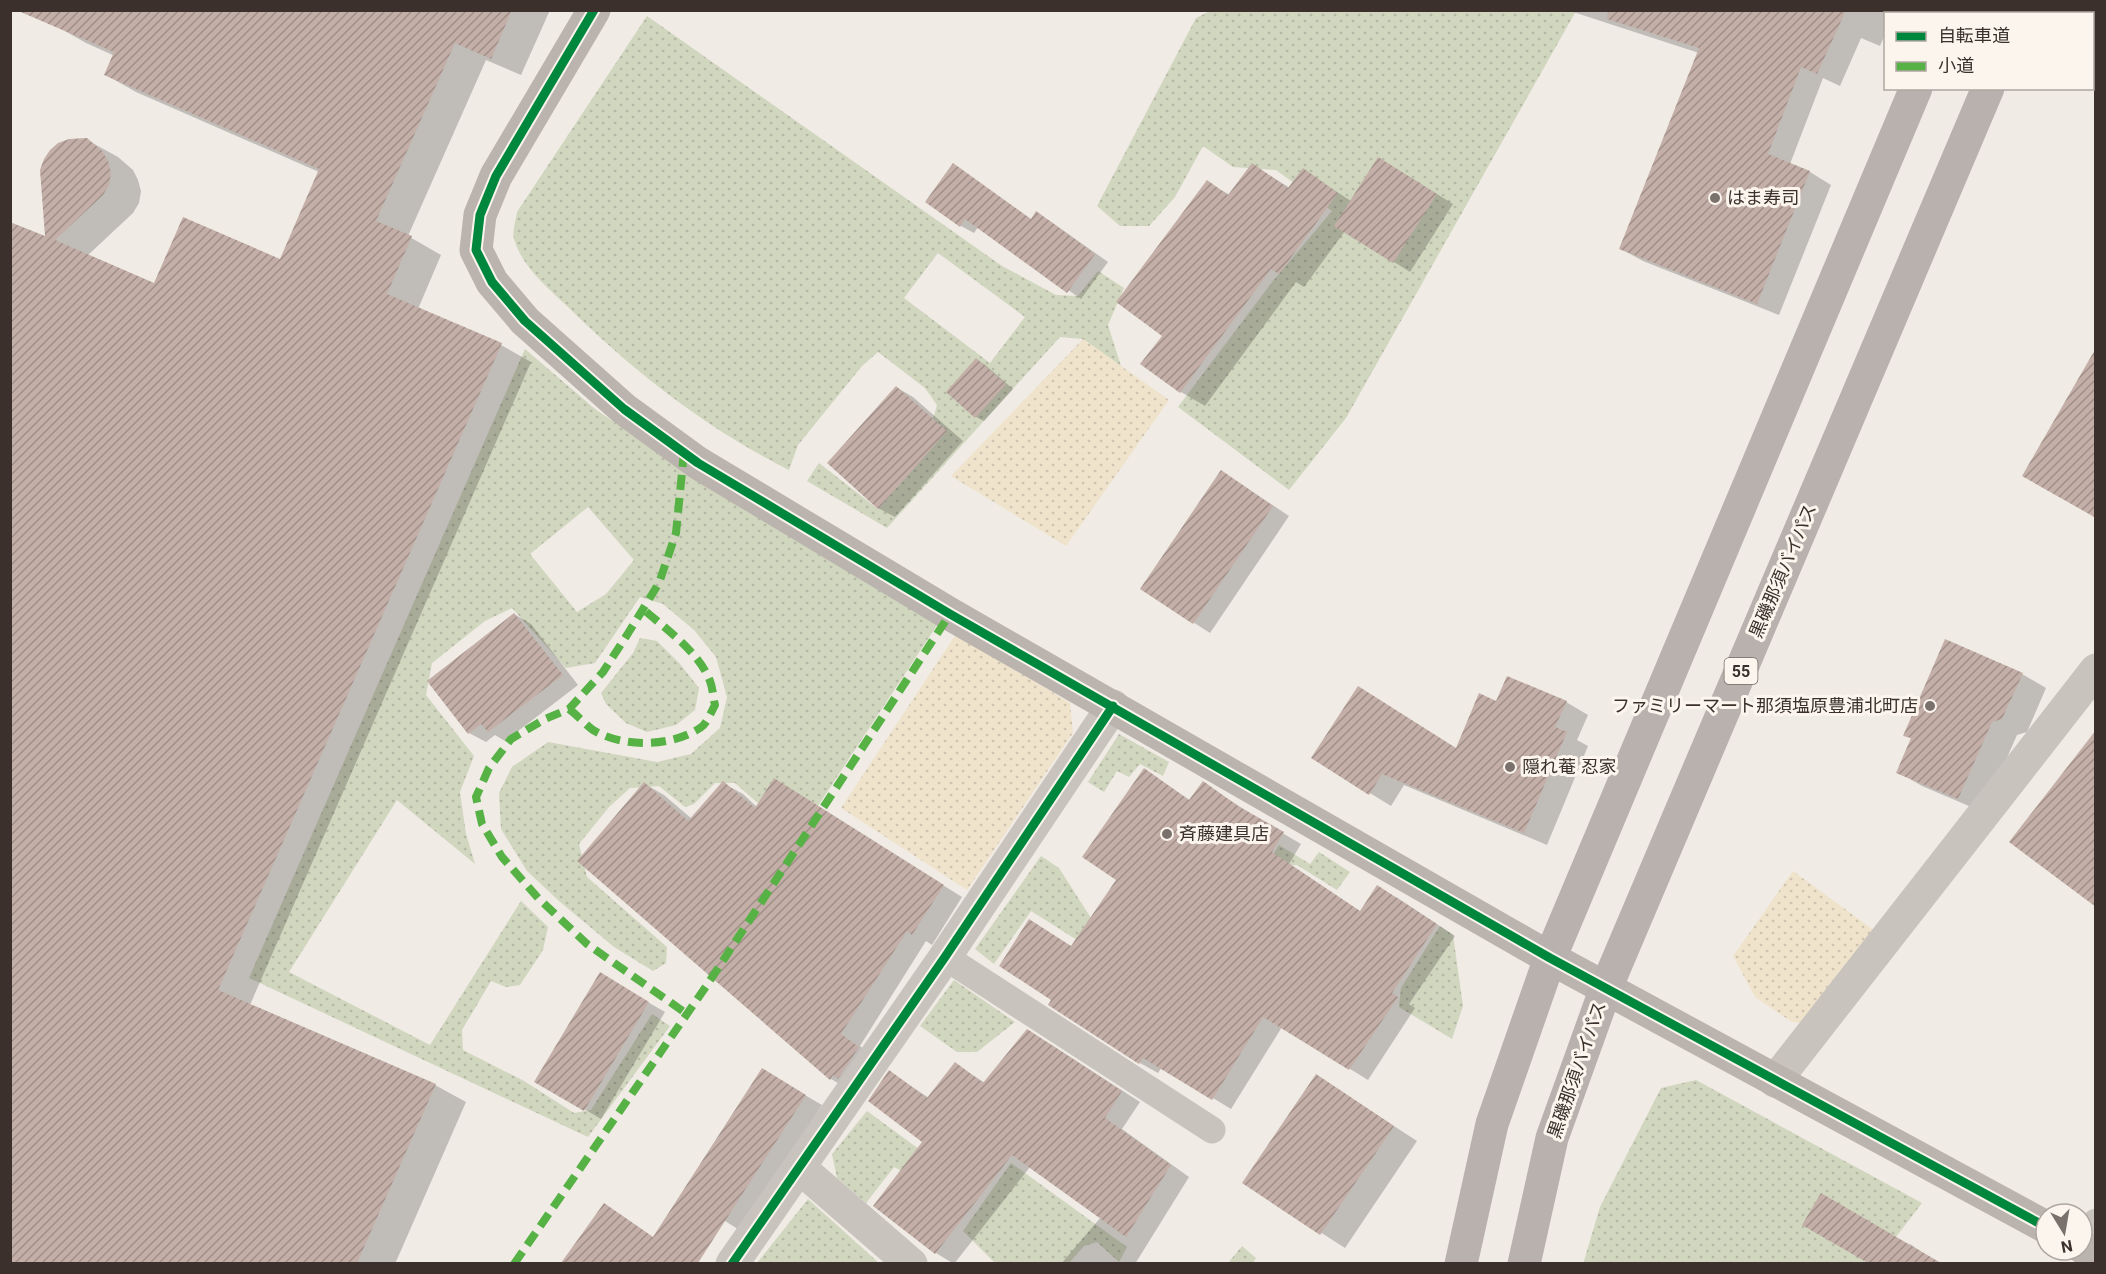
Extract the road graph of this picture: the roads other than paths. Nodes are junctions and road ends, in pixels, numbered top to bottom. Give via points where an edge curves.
1 (594, 10) edge
2 (1915, 90) edge
3 (1987, 90) edge
4 (2096, 670) edge
5 (1113, 706) junction
6 (945, 957) junction
7 (1550, 958) junction
8 (1606, 988) junction
9 (1775, 1081) junction
10 (1212, 1130) dead end
11 (800, 1168) junction
12 (2034, 1221) edge
13 (732, 1263) edge
14 (911, 1263) edge
15 (1461, 1263) edge
16 (1524, 1263) edge

1 - 5 street via 496,176 480,214 476,250 492,282 525,321 624,409 698,463
2 - 7 main road
3 - 8 main road, 黒磯那須バイパス / 55
4 - 9 street
5 - 6 street
5 - 7 street
6 - 10 lane
6 - 11 street
7 - 8 street
7 - 15 main road via 1492,1124
8 - 9 street
8 - 16 main road, 黒磯那須バイパス / 55 via 1552,1138
9 - 12 street
11 - 13 street
11 - 14 street

